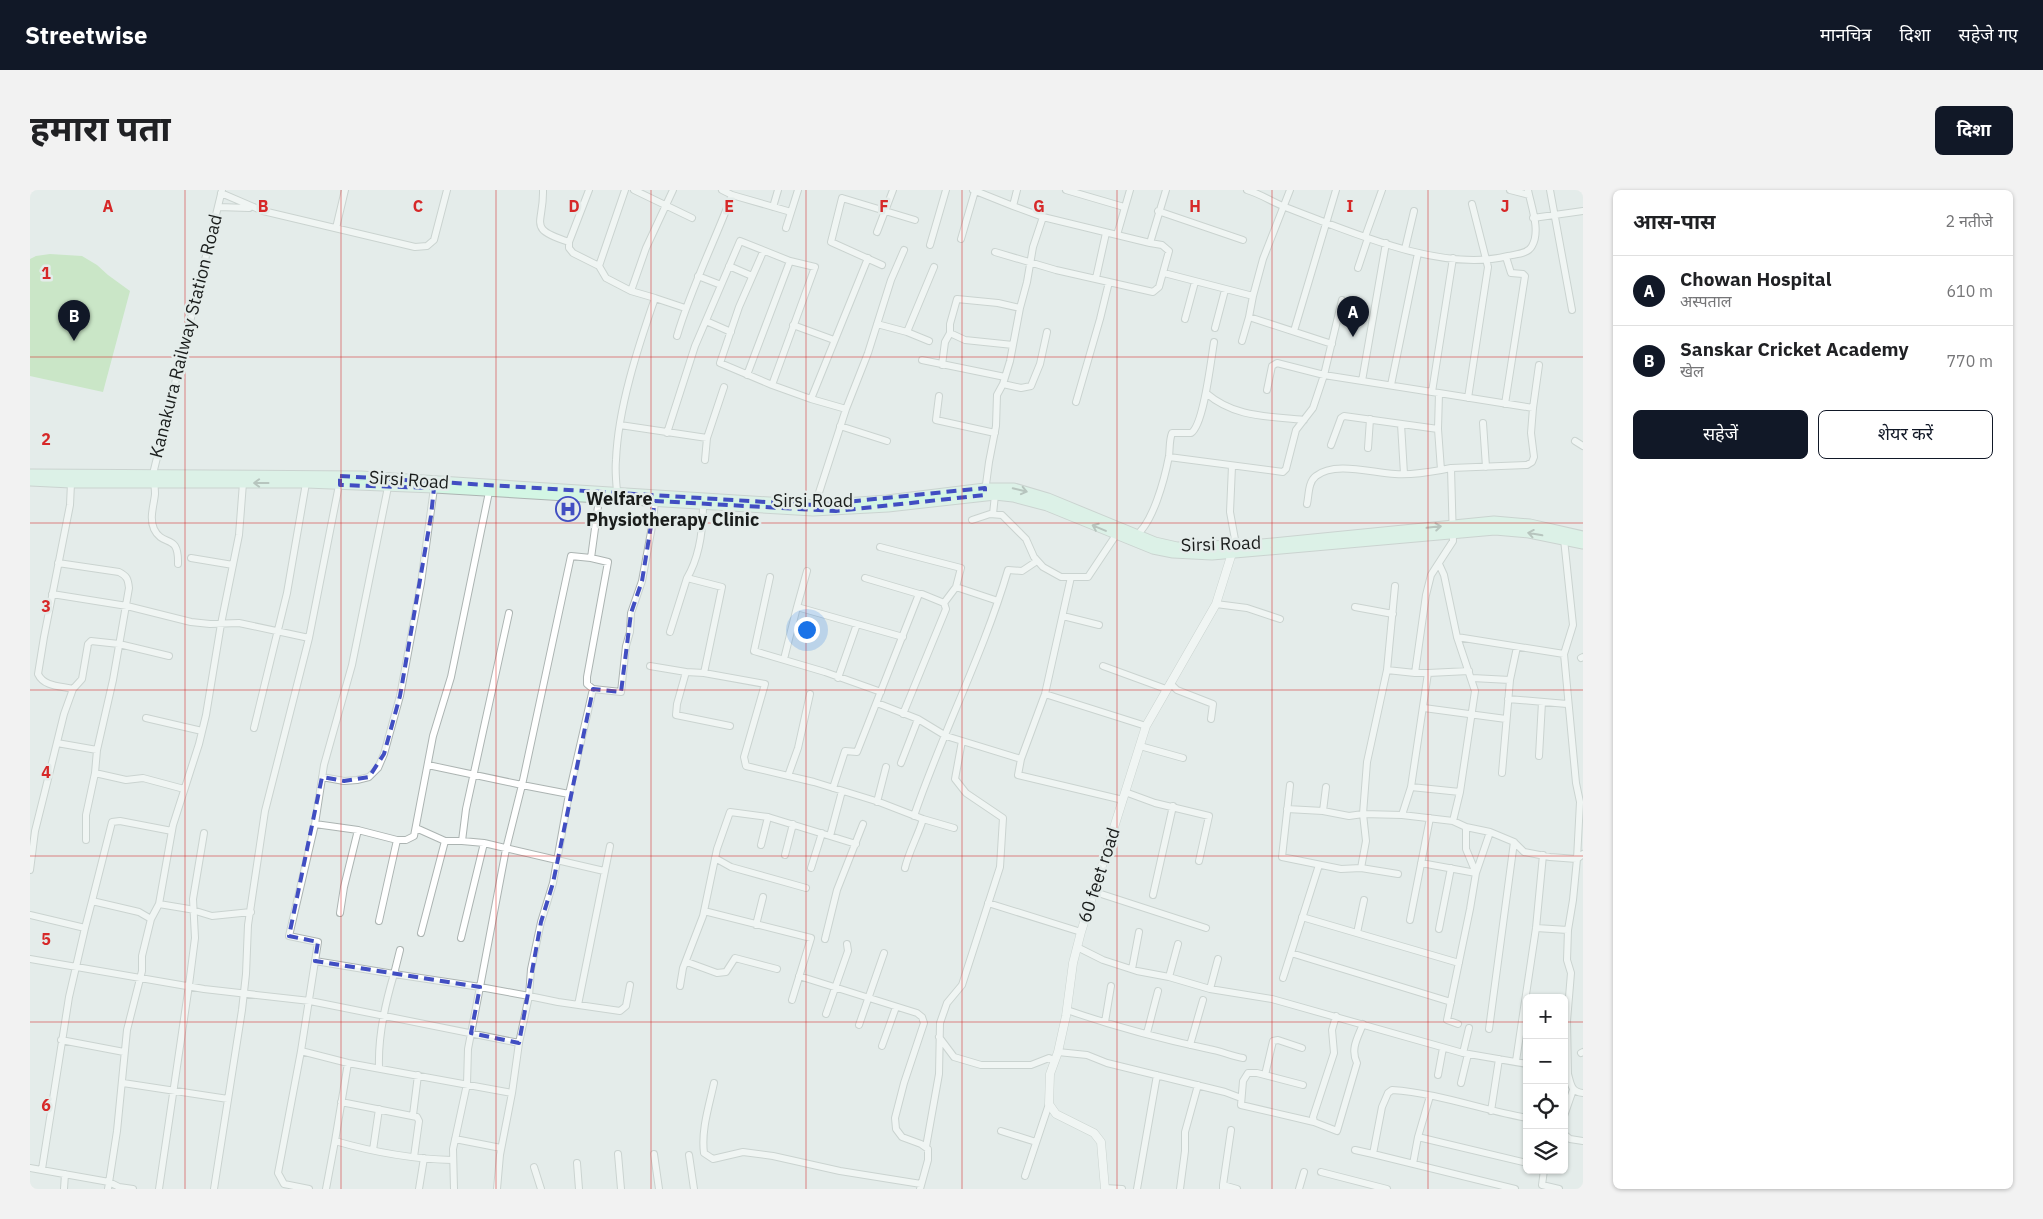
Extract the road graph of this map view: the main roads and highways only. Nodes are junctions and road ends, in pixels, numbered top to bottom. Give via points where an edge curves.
1 (30, 474) edge
2 (153, 478) junction
3 (340, 480) junction
4 (30, 481) edge
5 (985, 492) junction
6 (1454, 529) junction
7 (1583, 536) edge
8 (1583, 544) edge
9 (1234, 549) junction

1 - 2 main road, Sirsi Road
2 - 3 main road, Sirsi Road
3 -> 2 main road, Sirsi Road via 243,483
2 - 4 main road, Sirsi Road via 70,483
3 - 5 main road, Sirsi Road via 617,491 815,505
3 - 5 main road, Sirsi Road via 388,487 836,511 888,507
5 -> 9 main road, Sirsi Road via 1014,488 1048,498 1155,542 1177,547
9 -> 5 main road, Sirsi Road via 1212,555 1153,549 1047,506
6 - 7 main road, Sirsi Road via 1494,521 1547,527
8 -> 6 main road, Sirsi Road via 1529,533
6 - 9 main road, Sirsi Road

